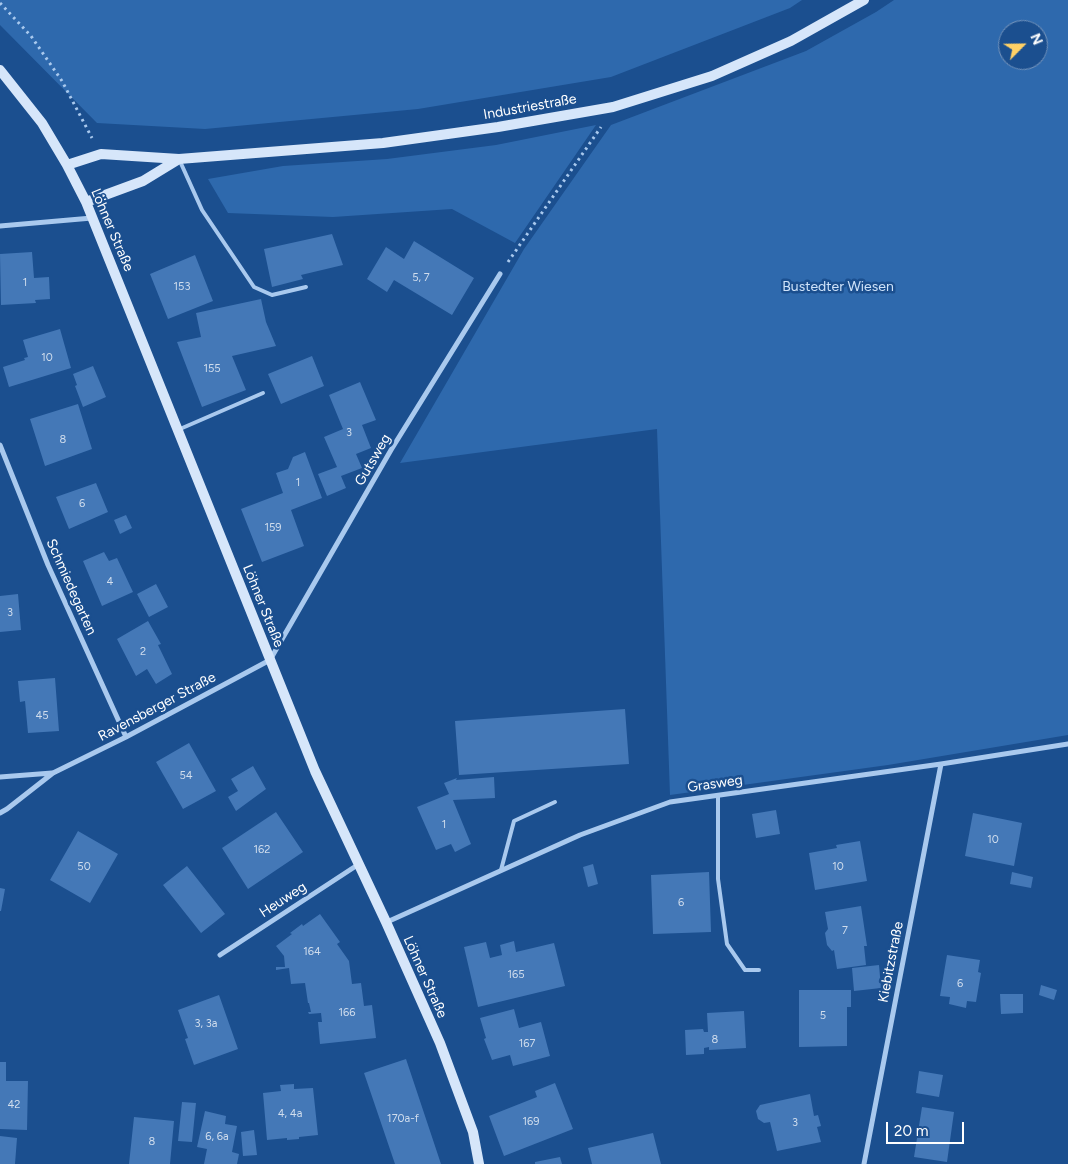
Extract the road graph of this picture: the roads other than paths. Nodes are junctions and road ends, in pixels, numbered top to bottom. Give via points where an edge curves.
1 (864, 0) edge
2 (0, 70) edge
3 (179, 159) junction
4 (67, 165) junction
5 (86, 202) junction
6 (92, 218) junction
7 (0, 226) edge
8 (500, 274) road end
9 (306, 287) dead end
10 (263, 394) dead end
11 (178, 430) junction
12 (0, 445) edge
13 (270, 660) junction
14 (126, 737) junction
15 (1068, 744) edge
16 (941, 764) junction
17 (53, 773) junction
18 (0, 776) edge
19 (718, 795) junction
20 (555, 802) dead end
21 (0, 813) edge
22 (359, 864) junction
23 (501, 870) junction
24 (386, 922) junction
25 (220, 955) dead end
26 (759, 970) dead end
27 (479, 1164) edge
28 (864, 1164) edge

1 - 3 main road, Industriestraße via 791,41 712,76 613,107 383,142
2 - 4 main road, Löhner Straße via 42,123
3 - 4 main road, Industriestraße via 101,154
3 - 5 main road, Industriestraße via 143,181
3 - 9 lane via 202,210 254,287 272,295
4 - 5 main road, Löhner Straße
5 - 6 main road, Löhner Straße
6 - 7 street
6 - 11 main road, Löhner Straße
8 - 13 street, Gutsweg via 391,450
10 - 11 lane
11 - 13 main road, Löhner Straße
12 - 14 street, Schmiedegarten via 48,565
13 - 14 street, Ravensberger Straße
13 - 22 main road, Löhner Straße via 315,771
14 - 17 street, Ravensberger Straße
15 - 16 street, Grasweg
16 - 19 street, Grasweg
16 - 28 street, Kiebitzstraße
17 - 18 street, Ravensberger Straße
17 - 21 street, Ravensberger Straße
19 - 23 street, Grasweg via 670,802 580,835
19 - 26 lane via 718,879 727,944 745,970
20 - 23 lane via 514,821
22 - 24 main road, Löhner Straße
22 - 25 street, Heuweg
23 - 24 street, Grasweg
24 - 27 main road, Löhner Straße via 440,1044 473,1132

